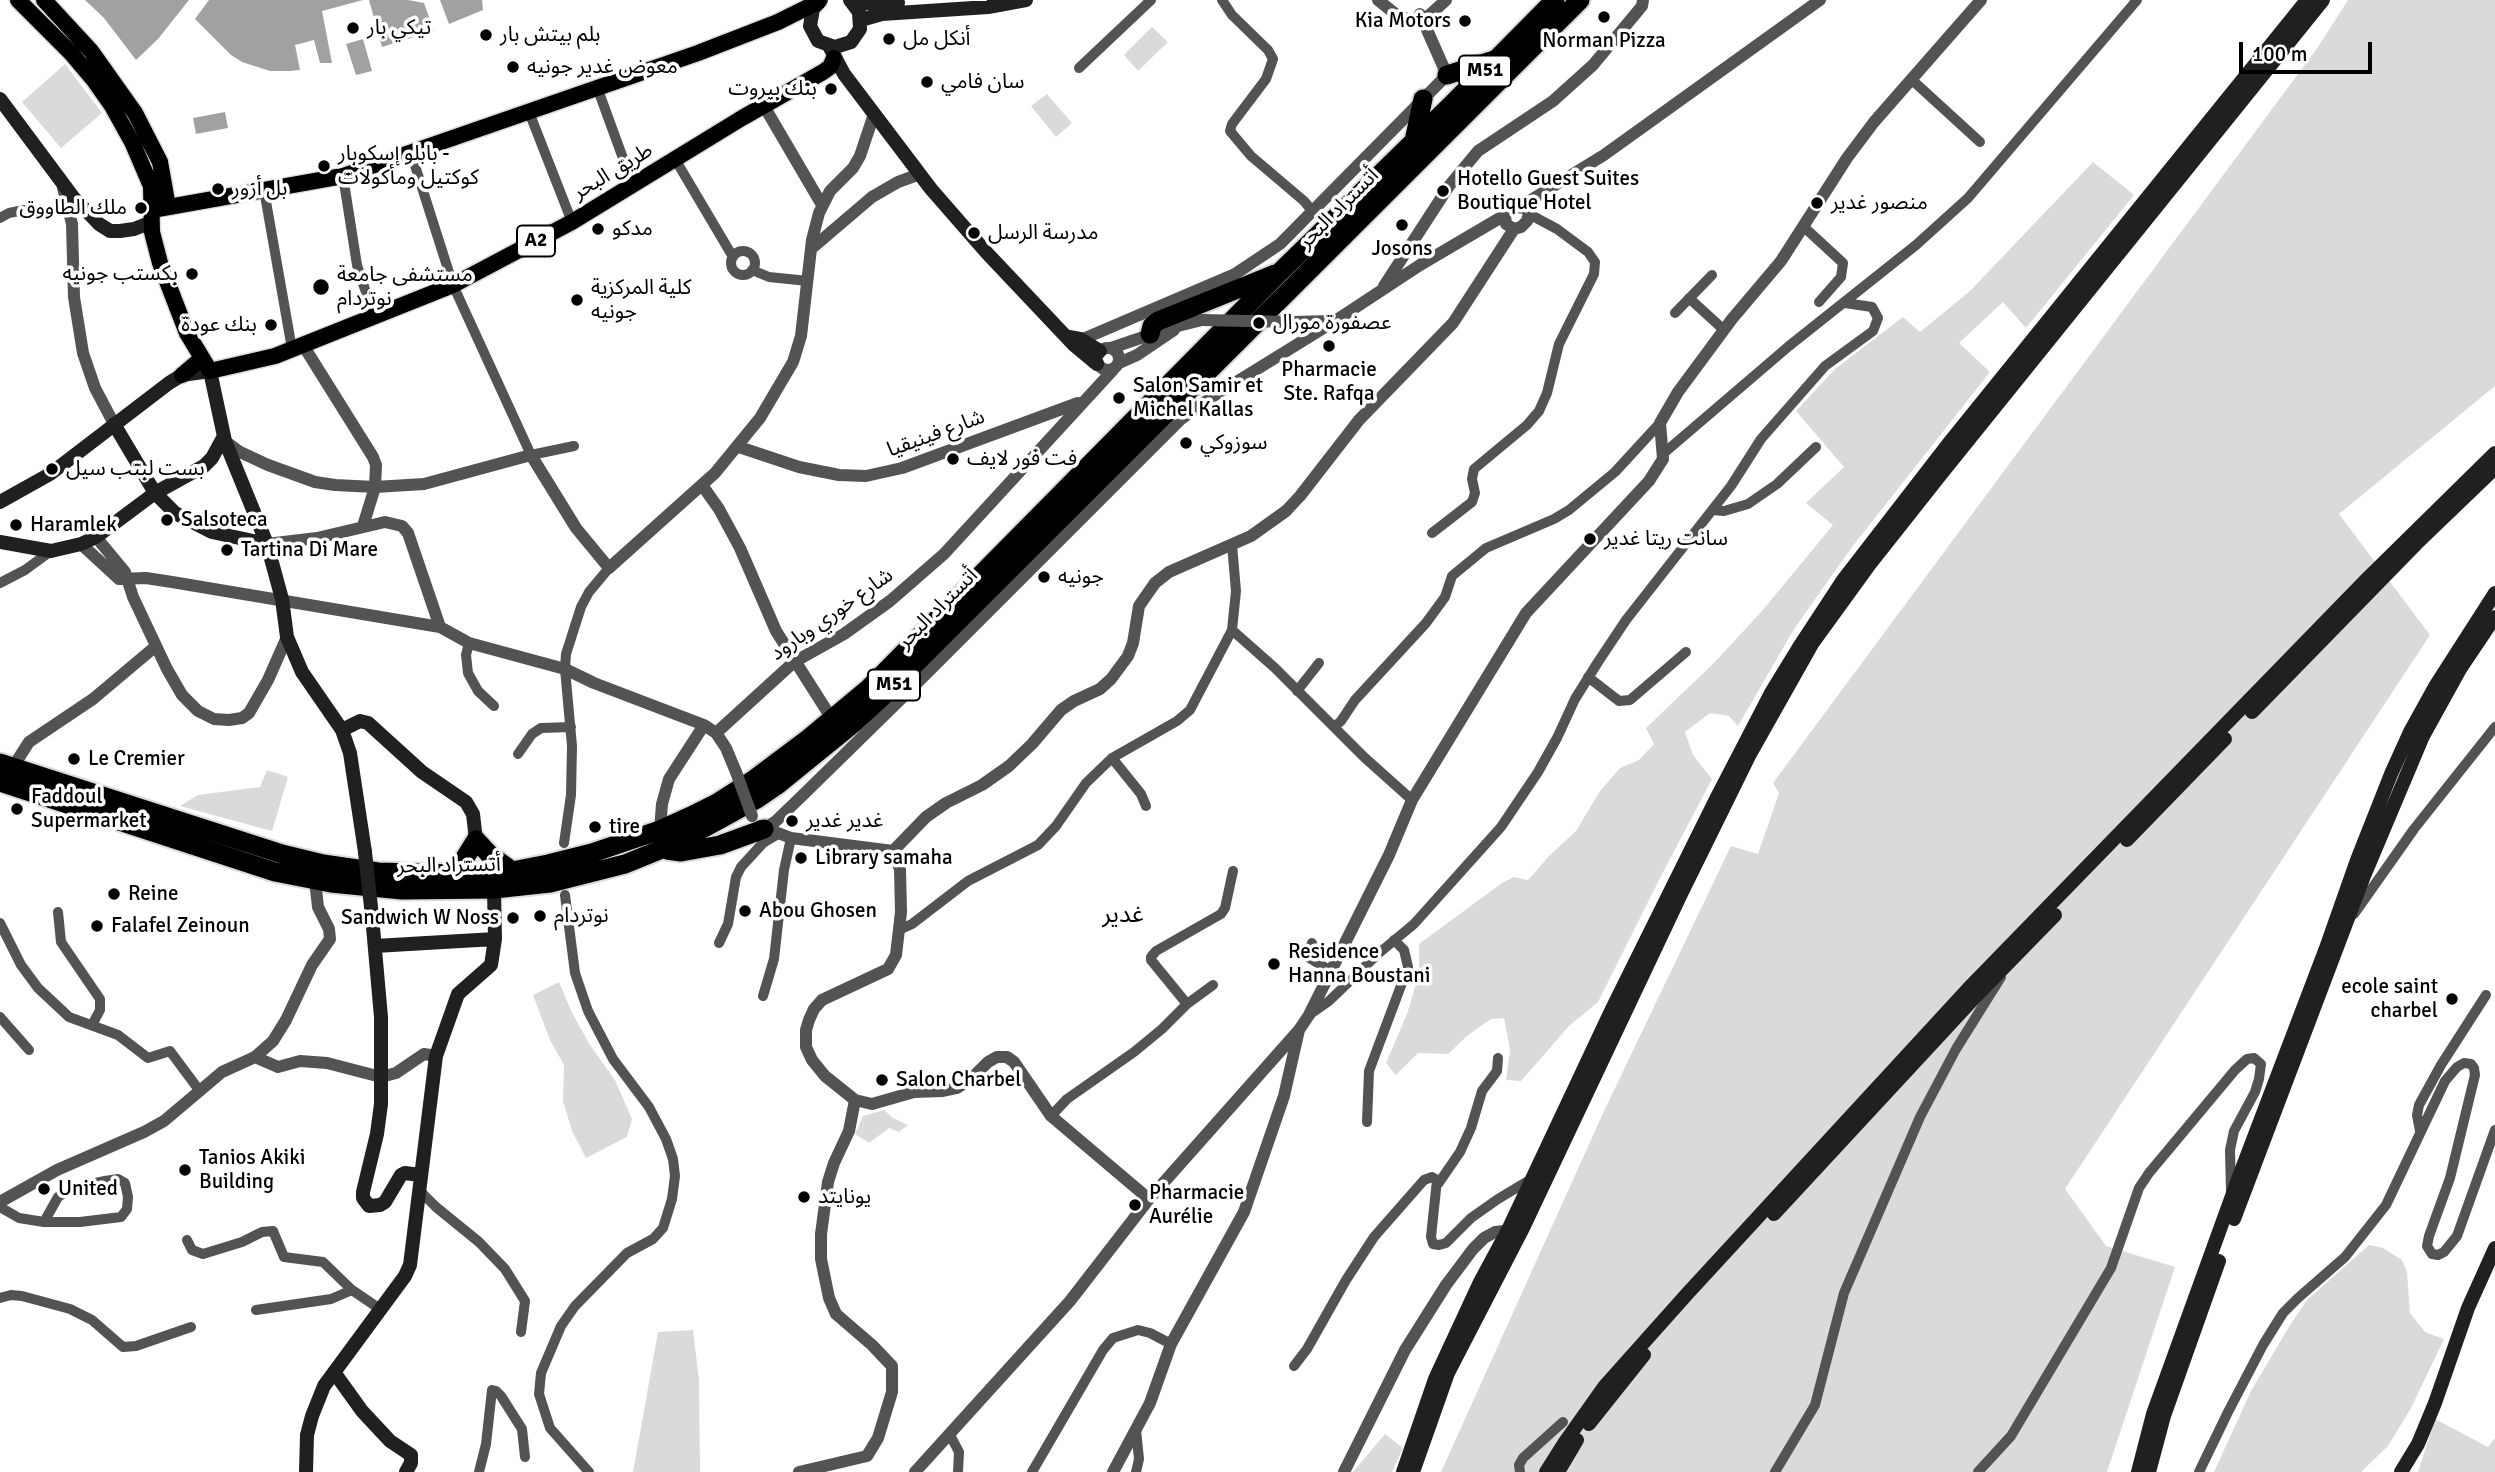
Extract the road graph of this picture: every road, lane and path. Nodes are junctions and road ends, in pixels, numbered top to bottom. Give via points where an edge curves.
1 (44, 0) edge
2 (850, 0) edge
3 (952, 0) edge
4 (1026, 0) edge
5 (1151, 0) edge
6 (1222, 0) edge
7 (1378, 0) edge
8 (1387, 0) edge
9 (1437, 0) edge
10 (1446, 0) edge
11 (1555, 0) edge
12 (1580, 0) edge
13 (1643, 0) edge
14 (1820, 0) edge
15 (1981, 0) edge
16 (2137, 0) edge
17 (2307, 0) edge
18 (2323, 0) edge
19 (22, 1) edge
20 (815, 2) edge
21 (884, 5) edge
22 (1422, 18) junction
23 (861, 20) junction
24 (832, 52) junction
25 (1495, 60) junction
26 (1079, 68) dead end
27 (1447, 75) junction
28 (1911, 79) junction
29 (597, 87) junction
30 (0, 99) edge
31 (1423, 99) junction
32 (764, 106) junction
33 (529, 112) junction
34 (874, 114) junction
35 (1414, 141) junction
36 (1980, 142) dead end
37 (411, 153) junction
38 (676, 159) junction
39 (628, 172) dead end
40 (920, 174) junction
41 (343, 177) junction
42 (60, 181) junction
43 (264, 190) junction
44 (822, 205) junction
45 (24, 210) dead end
46 (1525, 210) junction
47 (1313, 212) junction
48 (1505, 215) junction
49 (0, 218) edge
50 (153, 220) junction
51 (572, 222) junction
52 (1804, 227) junction
53 (1514, 229) junction
54 (811, 249) junction
55 (733, 257) junction
56 (752, 270) junction
57 (1279, 273) junction
58 (1712, 275) dead end
59 (808, 281) junction
60 (453, 285) junction
61 (1382, 289) junction
62 (1689, 298) junction
63 (1819, 302) dead end
64 (1845, 303) junction
65 (1675, 313) dead end
66 (374, 317) junction
67 (1335, 321) junction
68 (1179, 326) junction
69 (1724, 330) junction
70 (1104, 331) junction
71 (1150, 334) junction
72 (1074, 340) junction
73 (297, 347) junction
74 (1106, 359) junction
75 (205, 365) junction
76 (182, 376) joint
77 (1082, 402) junction
78 (1660, 423) junction
79 (114, 424) junction
80 (224, 438) junction
81 (573, 446) dead end
82 (739, 447) junction
83 (1816, 447) dead end
84 (1664, 453) junction
85 (2495, 453) edge
86 (531, 455) junction
87 (2495, 468) edge
88 (1108, 472) junction
89 (702, 485) junction
90 (375, 486) junction
91 (155, 494) junction
92 (0, 502) edge
93 (1712, 510) junction
94 (363, 526) junction
95 (1067, 531) junction
96 (1432, 533) dead end
97 (96, 537) junction
98 (0, 542) edge
99 (81, 544) junction
100 (267, 544) junction
101 (1232, 545) junction
102 (51, 551) junction
103 (609, 568) junction
104 (127, 579) junction
105 (0, 583) edge
106 (1007, 591) junction
107 (2495, 593) edge
108 (282, 599) junction
109 (433, 609) junction
110 (2495, 617) edge
111 (424, 624) junction
112 (440, 626) junction
113 (1232, 630) junction
114 (287, 637) junction
115 (938, 641) junction
116 (469, 643) junction
117 (156, 646) junction
118 (1686, 652) dead end
119 (794, 662) junction
120 (1319, 663) dead end
121 (565, 670) junction
122 (1588, 677) junction
123 (1297, 691) junction
124 (494, 706) dead end
125 (832, 719) junction
126 (704, 725) junction
127 (571, 727) junction
128 (1334, 727) junction
129 (2495, 727) edge
130 (342, 730) junction
131 (716, 733) junction
132 (518, 754) dead end
133 (1112, 758) junction
134 (7, 765) edge
135 (0, 782) edge
136 (1412, 800) junction
137 (1146, 806) dead end
138 (771, 829) junction
139 (661, 839) junction
140 (476, 840) junction
141 (564, 843) dead end
142 (893, 851) junction
143 (512, 870) junction
144 (1233, 871) dead end
145 (455, 874) junction
146 (315, 880) junction
147 (494, 889) junction
148 (565, 895) dead end
149 (58, 912) dead end
150 (2348, 922) junction
151 (0, 923) edge
152 (899, 930) junction
153 (495, 939) junction
154 (1394, 940) junction
155 (719, 943) dead end
156 (1312, 943) dead end
157 (375, 946) junction
158 (2019, 952) junction
159 (1331, 971) junction
160 (1213, 985) dead end
161 (2486, 995) dead end
162 (764, 996) dead end
163 (1187, 1004) junction
164 (1309, 1015) junction
165 (0, 1017) edge
166 (92, 1025) junction
167 (1299, 1030) junction
168 (29, 1050) dead end
169 (436, 1056) junction
170 (255, 1057) junction
171 (1499, 1058) dead end
172 (382, 1077) junction
173 (199, 1090) junction
174 (855, 1100) junction
175 (1051, 1115) junction
176 (1367, 1122) dead end
177 (2420, 1130) junction
178 (2495, 1130) edge
179 (1549, 1171) junction
180 (1534, 1177) junction
181 (419, 1182) junction
182 (1438, 1184) junction
183 (1149, 1199) junction
184 (0, 1202) edge
185 (2234, 1205) junction
186 (0, 1207) edge
187 (44, 1222) junction
188 (1515, 1229) junction
189 (187, 1240) dead end
190 (2495, 1248) edge
191 (352, 1290) junction
192 (0, 1298) edge
193 (380, 1309) junction
194 (256, 1310) dead end
195 (191, 1327) dead end
196 (521, 1332) dead end
197 (1171, 1344) junction
198 (1294, 1366) dead end
199 (334, 1372) junction
200 (1563, 1422) dead end
201 (1136, 1430) junction
202 (950, 1435) junction
203 (525, 1457) dead end
204 (1517, 1470) edge
205 (306, 1472) edge
206 (406, 1472) edge
207 (479, 1472) edge
208 (589, 1472) edge
209 (799, 1472) edge
210 (915, 1472) edge
211 (958, 1472) edge
212 (1032, 1472) edge
213 (1113, 1472) edge
214 (1136, 1472) edge
215 (1344, 1472) edge
216 (1403, 1472) edge
217 (1413, 1472) edge
218 (1546, 1472) edge
219 (1558, 1472) edge
220 (1775, 1472) edge
221 (1978, 1472) edge
222 (2138, 1472) edge
223 (2149, 1472) edge
224 (2199, 1472) edge
225 (2401, 1472) edge

1 - 50 main road via 91,51 135,113 160,162
2 - 21 main road
2 - 23 main road
3 - 21 main road
4 - 21 main road via 988,7
5 - 26 street
6 - 47 street via 1273,59 1266,79 1232,124 1231,134
7 - 22 street via 1407,20
8 - 22 street
9 - 22 street
10 - 22 street
11 - 25 highway, أتستراد البحر / M51
12 - 88 highway, أتستراد البحر / M51
13 - 61 street via 1593,65 1553,101 1478,151 1449,186
14 - 46 street
15 - 28 street
16 - 64 street via 1968,198
17 - 180 main road via 1949,443 1828,602 1771,693 1716,799
18 - 179 main road via 1934,483 1812,644 1750,754
19 - 50 main road via 78,60 112,106 147,174
20 - 24 main road via 810,26 818,41
20 - 29 main road via 778,22
21 - 23 main road
22 - 27 street
23 - 24 main road, A2 via 857,36
24 - 32 main road, طريق البحر / A2 via 830,67
24 - 34 main road
25 - 27 highway
25 - 35 highway, أتستراد البحر / M51
27 - 31 street
28 - 36 street
28 - 52 street via 1847,158
29 - 33 main road
29 - 39 street
30 - 42 main road
31 - 35 highway
31 - 47 street
32 - 38 main road, طريق البحر / A2
32 - 44 street
33 - 37 main road
33 - 51 street
34 - 40 main road
34 - 44 street via 860,156
35 - 57 highway, أتستراد البحر / M51
37 - 41 main road
37 - 60 street
38 - 51 main road, طريق البحر / A2
38 - 55 street
40 - 54 street via 872,197
40 - 72 main road via 986,252
41 - 43 main road
41 - 66 street via 357,265
42 - 50 main road via 106,229 125,231
42 - 79 street via 72,224 74,297 83,353
43 - 50 main road
43 - 73 street
44 - 54 street
45 - 49 street
46 - 48 street via 1512,208
46 - 53 street via 1525,224
46 - 96 street via 1588,252 1595,262 1594,274 1559,344 1539,411 1474,469 1472,502
47 - 70 street via 1280,244 1234,274
48 - 53 street via 1506,224
48 - 61 street
50 - 75 main road via 160,263
51 - 60 main road, طريق البحر / A2
52 - 63 street via 1843,263 1841,277
52 - 69 street
53 - 101 street via 1453,323 1359,420 1300,496 1269,524
54 - 59 street
55 - 56 street via 736,272
55 - 56 street via 743,251 751,254 755,260
56 - 59 street via 769,277
57 - 71 highway via 1158,321
57 - 125 highway, أتستراد البحر / M51 via 913,645
58 - 62 street
59 - 82 street via 793,362
60 - 66 main road, طريق البحر / A2
60 - 86 street
61 - 67 street
62 - 65 street
62 - 69 street
64 - 84 street
64 - 93 street via 1872,307 1878,318 1873,331 1808,384 1761,439
66 - 73 main road, طريق البحر / A2
67 - 68 street, bridge via 1202,320
67 - 95 street via 1181,419
68 - 71 street
68 - 74 street via 1167,336
69 - 78 street
70 - 72 street
70 - 74 street
71 - 74 street
72 - 74 main road
73 - 75 main road, طريق البحر / A2 via 250,362
73 - 90 street via 368,447 376,465
74 - 77 street, شارع خوري وبارود via 1100,385
75 - 76 main road
75 - 80 main road
76 - 79 main road
77 - 82 street, شارع فينيقيا via 878,474 854,477 799,467
77 - 119 street, شارع خوري وبارود via 944,554 890,601
78 - 84 street
78 - 128 street via 1578,504 1486,548 1452,576 1445,597 1426,623 1354,699
79 - 91 main road
79 - 92 main road via 50,474
80 - 90 street via 240,452 308,480
80 - 91 main road via 204,466
80 - 100 main road
81 - 86 street
82 - 89 street
83 - 93 street via 1748,504
84 - 136 street via 1649,481 1526,613
85 - 218 main road via 1959,999 1604,1387
86 - 90 street via 443,480
86 - 103 street via 576,528
87 - 158 main road
88 - 95 highway
88 - 115 highway, أتستراد البحر / M51
89 - 103 street
89 - 119 street via 735,538 771,622
90 - 94 street
91 - 97 main road
91 - 100 main road via 199,527
93 - 122 street
94 - 100 street
94 - 109 street via 394,522 408,533
95 - 106 street
97 - 99 main road
97 - 104 street
98 - 102 main road
99 - 102 main road
99 - 104 street via 116,578
100 - 108 main road
101 - 113 street via 1236,591
101 - 142 street via 1154,583 1139,606 1128,656 1111,680 1061,710 1009,766 926,817
102 - 105 street
103 - 121 street via 581,607
104 - 108 street via 158,579
104 - 117 street
106 - 115 highway
106 - 138 street
107 - 185 main road via 2436,685 2400,753
108 - 111 street
108 - 114 main road
109 - 111 street
109 - 112 street
110 - 150 main road via 2423,736
111 - 112 street
112 - 116 street
113 - 123 street
113 - 133 street via 1189,710
114 - 117 street via 256,704 242,718 229,720 214,719 189,703
114 - 130 main road via 302,672
115 - 139 highway, أتستراد البحر / M51 via 855,722 776,786 738,811
116 - 121 street
116 - 124 street via 468,673
117 - 134 street
118 - 122 street via 1630,700 1619,701
119 - 125 street
119 - 131 street, شارع خوري وبارود
120 - 123 street
121 - 126 street
121 - 127 street
122 - 154 street via 1538,772 1501,827 1414,924
123 - 128 street
125 - 139 highway, أتستراد البحر / M51 via 732,794
126 - 131 street
126 - 139 street via 669,779 662,804
127 - 132 street via 541,728
127 - 141 street
128 - 136 street
129 - 150 street
130 - 140 main road via 360,721 368,723 422,772 466,802 473,814
130 - 157 main road, bridge via 350,753
131 - 138 street, bridge
133 - 137 street
133 - 152 street via 1086,783 1038,845 968,881
134 - 145 highway, أتستراد البحر / M51 via 323,864 378,872
135 - 146 highway, أتستراد البحر / M51 via 275,872
136 - 159 street
138 - 139 highway via 681,852
138 - 142 street
138 - 155 street via 736,877 728,924
138 - 162 street via 784,870 774,959
139 - 143 highway, أتستراد البحر / M51
139 - 147 highway, أتستراد البحر / M51 via 596,873
140 - 143 highway
140 - 145 highway
142 - 152 street via 900,869
143 - 145 highway, أتستراد البحر / M51
144 - 163 street via 1221,914 1151,957
146 - 147 highway, أتستراد البحر / M51 via 402,890
146 - 170 street via 318,907 330,939 279,1033
147 - 153 main road
148 - 208 street via 575,973 587,1011 613,1059 661,1128 675,1177 663,1228 627,1253 575,1306 541,1373 539,1394 550,1428
149 - 166 street via 61,943 100,999
150 - 185 main road
151 - 166 street via 38,988 69,1017
152 - 174 street via 897,955 888,969 822,1000 806,1030 811,1060
153 - 157 main road
153 - 169 main road via 488,969 456,999
154 - 164 street
154 - 176 street via 1404,950 1408,967 1369,1071
156 - 159 street via 1305,955
157 - 172 main road
158 - 219 main road via 1667,1328 1586,1427
158 - 220 street via 1956,1049 1920,1117 1844,1293 1815,1405
159 - 164 street
160 - 163 street
161 - 177 street via 2419,1105
163 - 175 street via 1153,1037 1067,1098
164 - 167 street
165 - 168 street
166 - 173 street via 127,1041 148,1058 170,1051
167 - 183 street
167 - 197 street via 1284,1096 1244,1212
169 - 172 street via 424,1054
169 - 181 main road
170 - 172 street via 278,1067 300,1061 327,1063
170 - 173 street via 222,1072
171 - 182 street via 1460,1152
172 - 181 main road via 377,1133 363,1198 369,1206 385,1202 401,1175
173 - 184 street via 144,1132 57,1170
174 - 175 street via 872,1104 914,1092 957,1088 1002,1056 1014,1062
174 - 209 street via 849,1131 828,1182 821,1259 836,1314 891,1366 892,1392 878,1438 867,1456
175 - 183 street
177 - 178 street via 2445,1081 2464,1063 2471,1064 2473,1087 2427,1246 2438,1255 2457,1236
177 - 224 street via 2372,1225 2345,1257 2283,1314
179 - 180 street
179 - 188 main road
180 - 182 street via 1471,1218 1440,1245 1433,1244 1431,1237
180 - 188 main road
181 - 193 main road via 410,1265
181 - 196 street via 505,1269 525,1301
182 - 198 street via 1435,1177 1424,1180 1374,1237
183 - 202 street via 1070,1301
185 - 221 street via 2230,1150 2259,1079 2261,1064 2254,1058 2235,1070 2139,1188 2111,1268 2011,1436
185 - 222 main road via 2153,1414
185 - 223 main road
186 - 187 street via 19,1218
187 - 187 street via 121,1217 127,1209 125,1183 118,1179 72,1188 58,1196
188 - 215 street via 1484,1238 1446,1284 1405,1350
188 - 216 main road via 1480,1282 1435,1379
188 - 217 main road via 1448,1373
189 - 191 street via 192,1251 203,1254 273,1231 284,1257 323,1262
190 - 225 main road via 2468,1308 2435,1403
191 - 193 street
191 - 194 street via 331,1299
192 - 195 street via 22,1296 70,1309 92,1320 123,1347
193 - 199 main road
197 - 201 street
197 - 212 street via 1138,1331 1113,1338
199 - 205 main road via 312,1416
199 - 206 main road via 390,1441 411,1455
200 - 204 street via 1523,1458
201 - 213 street
201 - 214 street
202 - 210 street
202 - 211 street via 959,1452
203 - 207 street via 522,1429 492,1390

